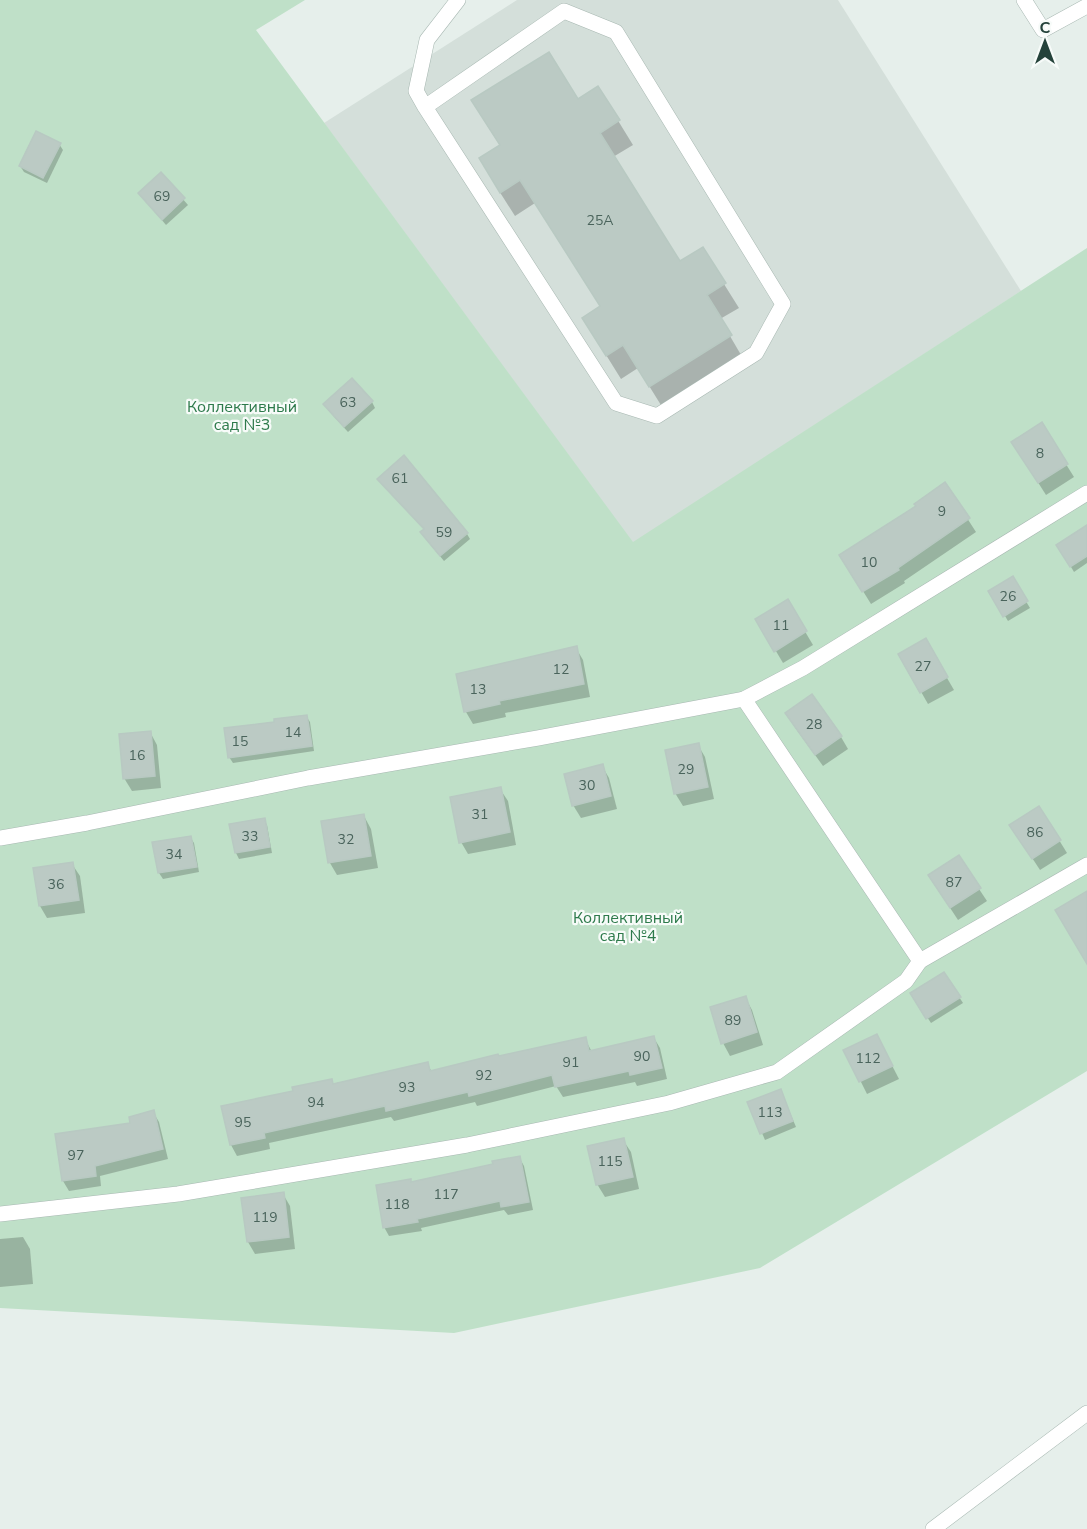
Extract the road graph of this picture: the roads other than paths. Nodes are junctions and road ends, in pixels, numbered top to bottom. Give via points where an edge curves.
1 (459, 0) edge
2 (1024, 0) edge
3 (1087, 6) edge
4 (425, 107) junction
5 (1087, 492) edge
6 (744, 699) junction
7 (0, 838) edge
8 (1087, 865) edge
9 (920, 961) junction
10 (0, 1215) edge
11 (1087, 1413) edge
12 (933, 1529) edge

1 - 4 lane via 427,40 416,91
2 - 3 lane via 1043,30
4 - 4 lane via 615,403 657,416 756,353 783,304 615,32 564,12
5 - 6 lane via 803,668
6 - 7 lane
6 - 9 lane
8 - 9 lane
9 - 10 lane via 906,981 777,1072 669,1103 466,1145 178,1194
11 - 12 lane

